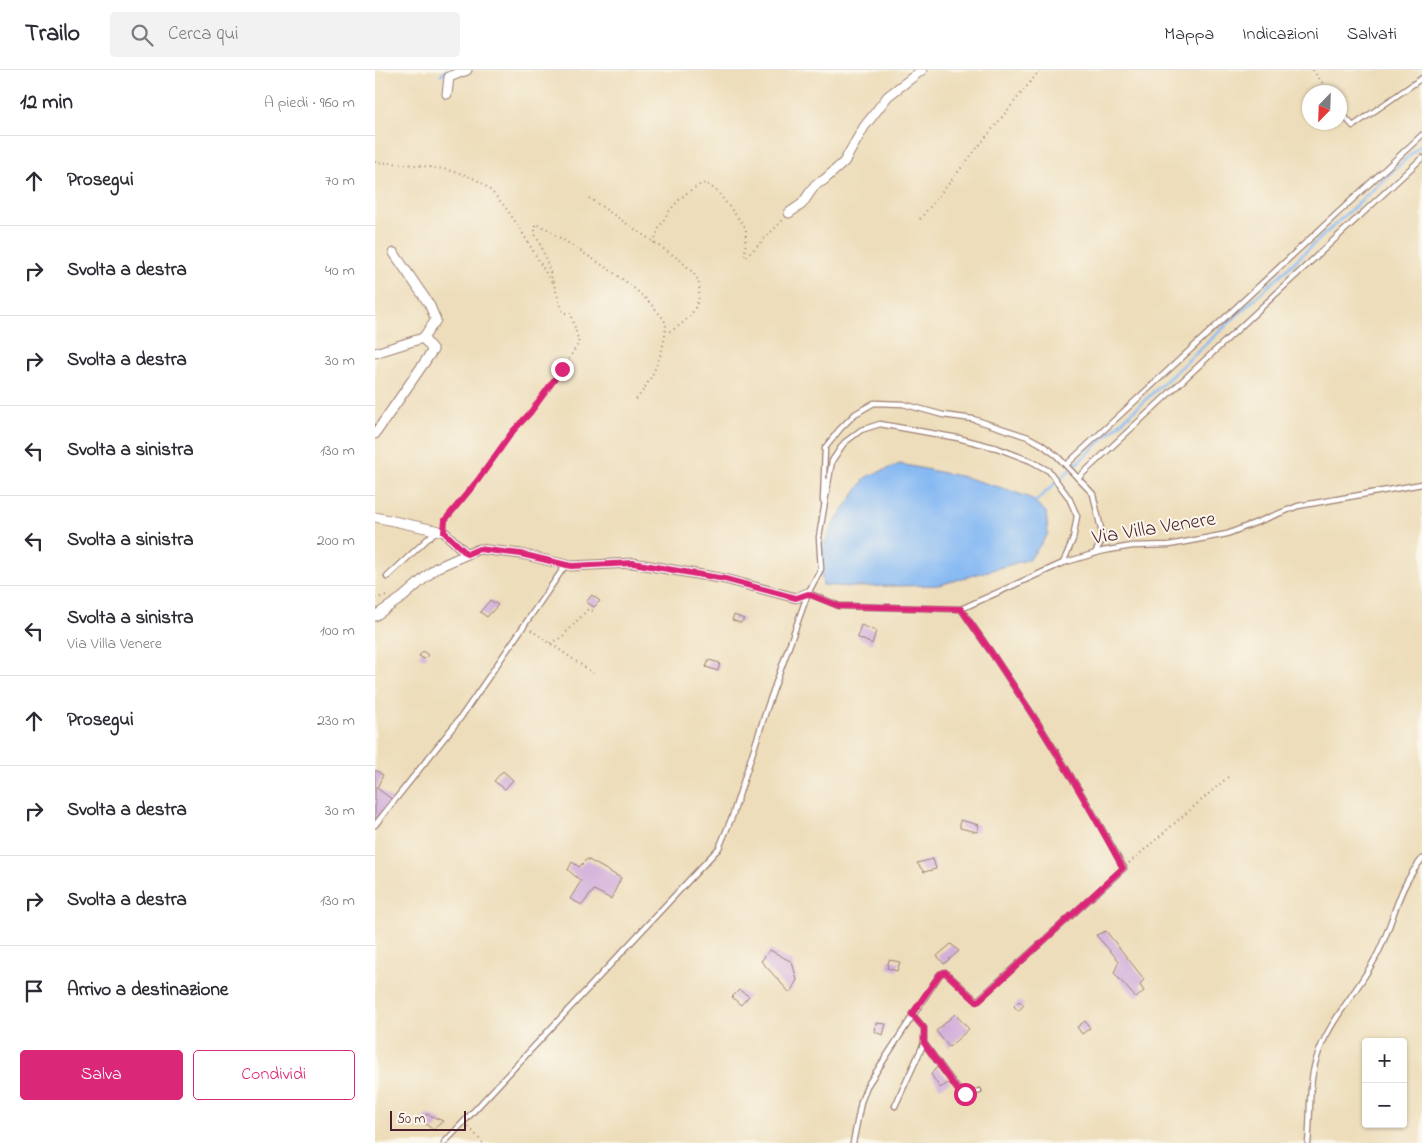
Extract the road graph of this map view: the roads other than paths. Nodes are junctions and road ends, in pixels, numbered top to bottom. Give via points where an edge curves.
1 (467, 70) edge
2 (922, 70) edge
3 (1422, 78) edge
4 (447, 94) dead end
5 (1347, 119) edge
6 (1422, 135) edge
7 (1422, 158) edge
8 (789, 213) road end
9 (394, 253) dead end
10 (423, 338) junction
11 (375, 353) edge
12 (375, 434) edge
13 (1066, 466) junction
14 (1078, 478) junction
15 (1422, 484) edge
16 (823, 512) junction
17 (375, 516) edge
18 (441, 531) junction
19 (1095, 553) junction
20 (467, 554) junction
21 (1063, 563) junction
22 (565, 566) junction
23 (387, 577) dead end
24 (808, 594) junction
25 (961, 609) junction
26 (375, 616) edge
27 (375, 825) edge
28 (1422, 859) edge
29 (912, 1014) junction
30 (924, 1043) junction
31 (979, 1090) dead end
32 (895, 1106) dead end
33 (444, 1143) edge
34 (853, 1143) edge
35 (1308, 1143) edge

1 - 4 street via 449,77
2 - 8 street via 888,96 864,127 844,162 815,185 801,204
3 - 5 lane via 1353,126
6 - 13 lane
7 - 14 lane
9 - 10 street via 429,304 436,320
10 - 11 street
10 - 12 street via 433,350
13 - 14 lane
13 - 16 lane via 1041,444 1012,431 903,404 874,403 855,414 825,448
14 - 19 lane via 1093,494 1103,538
15 - 19 lane, Via Villa Venere via 1298,506 1227,534 1169,545 1132,546
16 - 21 lane via 832,461 844,443 861,430 880,424 949,436 997,448 1049,471 1069,498 1077,516 1073,539
16 - 24 lane via 819,537 821,569
17 - 18 street
18 - 20 street
18 - 23 lane
19 - 21 lane, Via Villa Venere
20 - 22 street via 479,549 521,554
20 - 26 street via 436,568
21 - 25 lane, Via Villa Venere
22 - 24 street via 633,563 725,579 796,598
22 - 27 lane via 461,717
24 - 25 lane, Via Villa Venere via 839,606
24 - 33 lane via 767,708 733,817 719,848
25 - 29 lane via 1043,732 1123,868 977,1002 945,972 940,974
28 - 35 lane via 1397,897 1390,924 1367,974 1321,1046 1311,1078
29 - 30 lane via 924,1028
29 - 34 lane via 867,1086
30 - 31 lane via 959,1092 970,1095
30 - 32 lane

